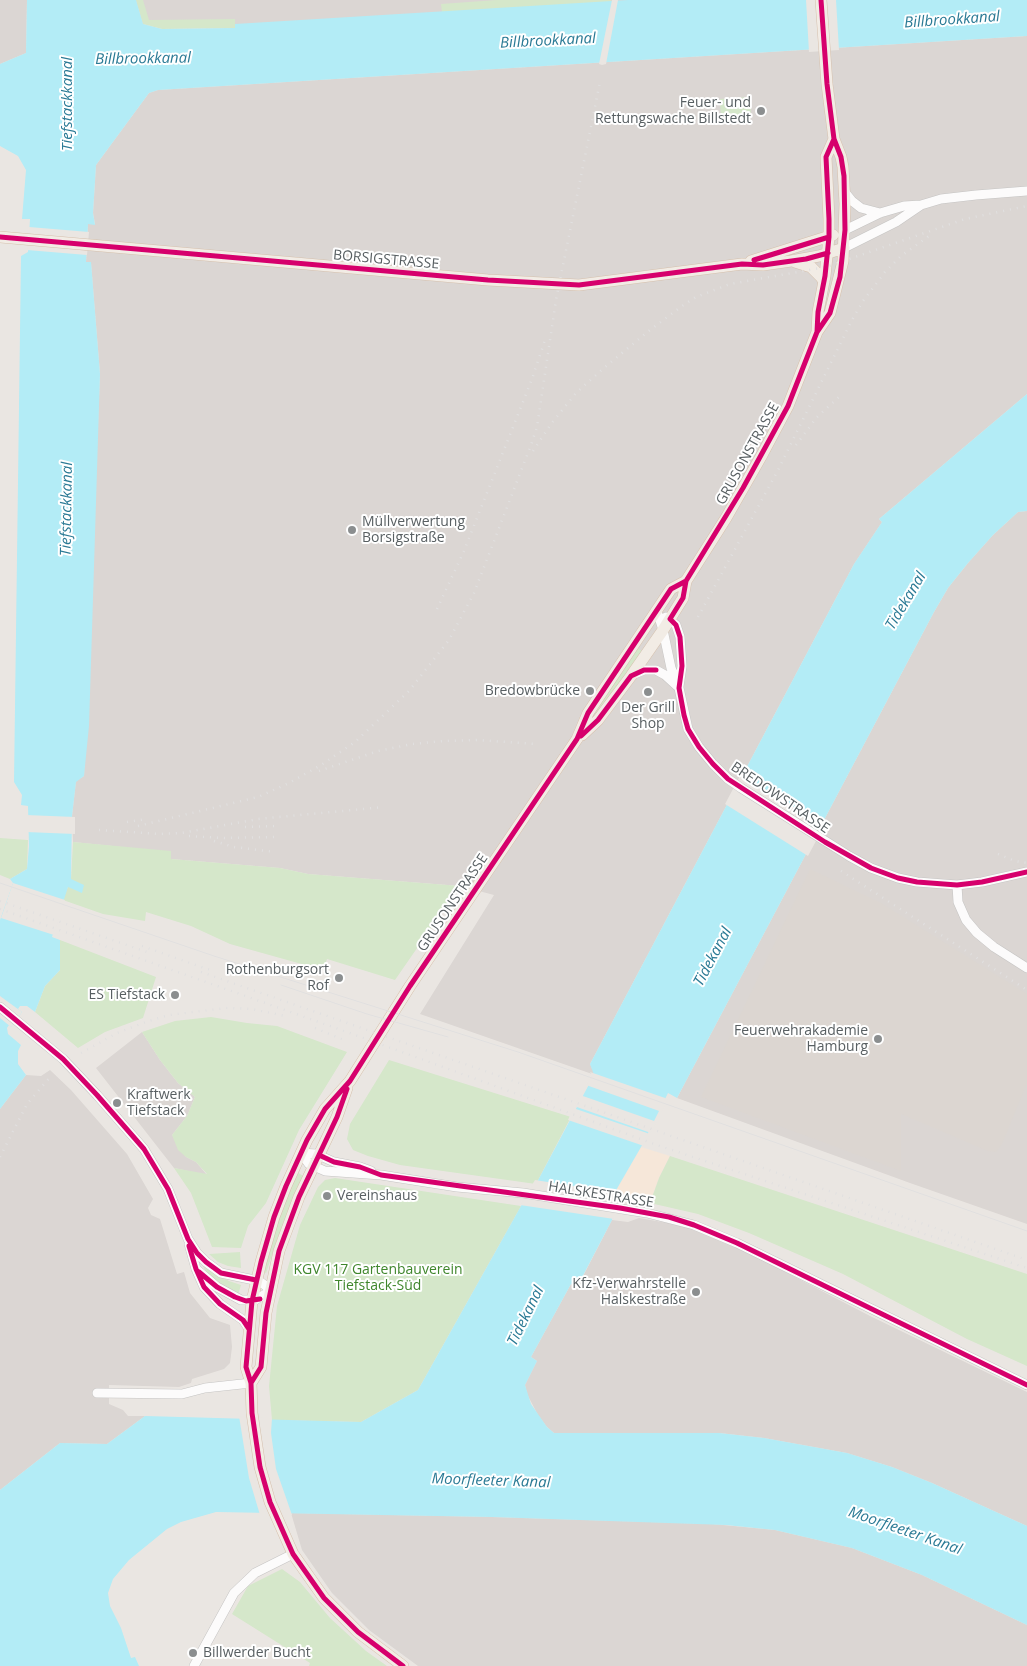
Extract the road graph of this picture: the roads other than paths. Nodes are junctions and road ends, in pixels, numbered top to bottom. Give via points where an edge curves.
1 (821, 0) edge
2 (834, 139) junction
3 (844, 191) junction
4 (1027, 191) edge
5 (921, 205) junction
6 (880, 213) junction
7 (845, 230) junction
8 (0, 237) edge
9 (829, 237) junction
10 (844, 248) junction
11 (828, 253) junction
12 (791, 261) junction
13 (742, 264) junction
14 (824, 282) junction
15 (818, 332) junction
16 (686, 581) junction
17 (657, 611) junction
18 (670, 619) junction
19 (663, 630) junction
20 (631, 676) junction
21 (679, 688) junction
22 (577, 739) junction
23 (1027, 872) edge
24 (957, 885) junction
25 (1027, 968) edge
26 (0, 1007) edge
27 (350, 1081) junction
28 (301, 1153) junction
29 (319, 1155) junction
30 (313, 1167) junction
31 (381, 1175) junction
32 (188, 1239) junction
33 (196, 1268) junction
34 (256, 1280) junction
35 (269, 1292) junction
36 (252, 1301) junction
37 (249, 1328) junction
38 (251, 1383) junction
39 (1027, 1385) edge
40 (97, 1393) dead end
41 (293, 1554) junction
42 (194, 1666) edge
43 (403, 1666) edge

1 - 2 main road
2 - 3 main road, GRUSONSTRASSE via 841,157
2 - 9 main road, GRUSONSTRASSE via 826,157
3 - 6 street via 861,208
3 - 7 main road, GRUSONSTRASSE
4 - 5 street via 941,199
5 - 6 street
5 - 10 street via 896,222
6 - 7 street
7 - 9 main road, BORSIGSTRASSE
7 - 10 main road, GRUSONSTRASSE
8 - 13 main road, BORSIGSTRASSE via 579,285
9 - 11 main road, GRUSONSTRASSE
9 - 13 main road, BORSIGSTRASSE
10 - 11 main road, BORSIGSTRASSE
10 - 15 main road, GRUSONSTRASSE via 832,308
11 - 12 main road, BORSIGSTRASSE
11 - 14 main road, GRUSONSTRASSE
12 - 13 main road, BORSIGSTRASSE
12 - 14 main road via 811,267
14 - 15 main road, GRUSONSTRASSE
15 - 16 main road, GRUSONSTRASSE via 788,406
16 - 17 main road, GRUSONSTRASSE via 671,589
16 - 18 main road, GRUSONSTRASSE via 683,598
17 - 18 street
17 - 19 street, BREDOWSTRASSE
17 - 22 main road, GRUSONSTRASSE via 588,713
18 - 19 main road, GRUSONSTRASSE
18 - 21 street, BREDOWSTRASSE via 680,637 682,666
19 - 20 main road, GRUSONSTRASSE
19 - 21 street, BREDOWSTRASSE
20 - 21 street via 644,670 656,670
20 - 22 main road, GRUSONSTRASSE via 598,720
21 - 24 street, BREDOWSTRASSE via 688,728 699,747 728,779 871,868 898,878
22 - 27 main road, GRUSONSTRASSE
23 - 24 street, BREDOWSTRASSE
24 - 25 street via 958,902 966,920 994,947
26 - 32 street via 73,1070 144,1149 168,1189
27 - 28 main road, GRUSONSTRASSE via 325,1109
27 - 29 main road, GRUSONSTRASSE
28 - 29 street, HALSKESTRASSE
28 - 30 street
28 - 34 main road, GRUSONSTRASSE via 274,1217
29 - 30 main road, GRUSONSTRASSE
29 - 31 street, HALSKESTRASSE
30 - 31 street, HALSKESTRASSE via 325,1171
30 - 35 main road, GRUSONSTRASSE via 290,1218
31 - 39 street, HALSKESTRASSE via 620,1208 694,1225
32 - 33 street
32 - 34 street via 197,1253 218,1271
33 - 36 street via 227,1294
33 - 37 street via 211,1297
34 - 35 street
34 - 36 main road, GRUSONSTRASSE
35 - 36 street
35 - 38 main road, GRUSONSTRASSE via 261,1367
36 - 37 main road, GRUSONSTRASSE
37 - 38 main road, GRUSONSTRASSE via 246,1367
38 - 40 street via 182,1394
38 - 41 main road, GRUSONSTRASSE via 254,1432 262,1474 270,1502
41 - 42 street via 255,1573 234,1593
41 - 43 main road, GRUSONSTRASSE via 324,1598 358,1632

